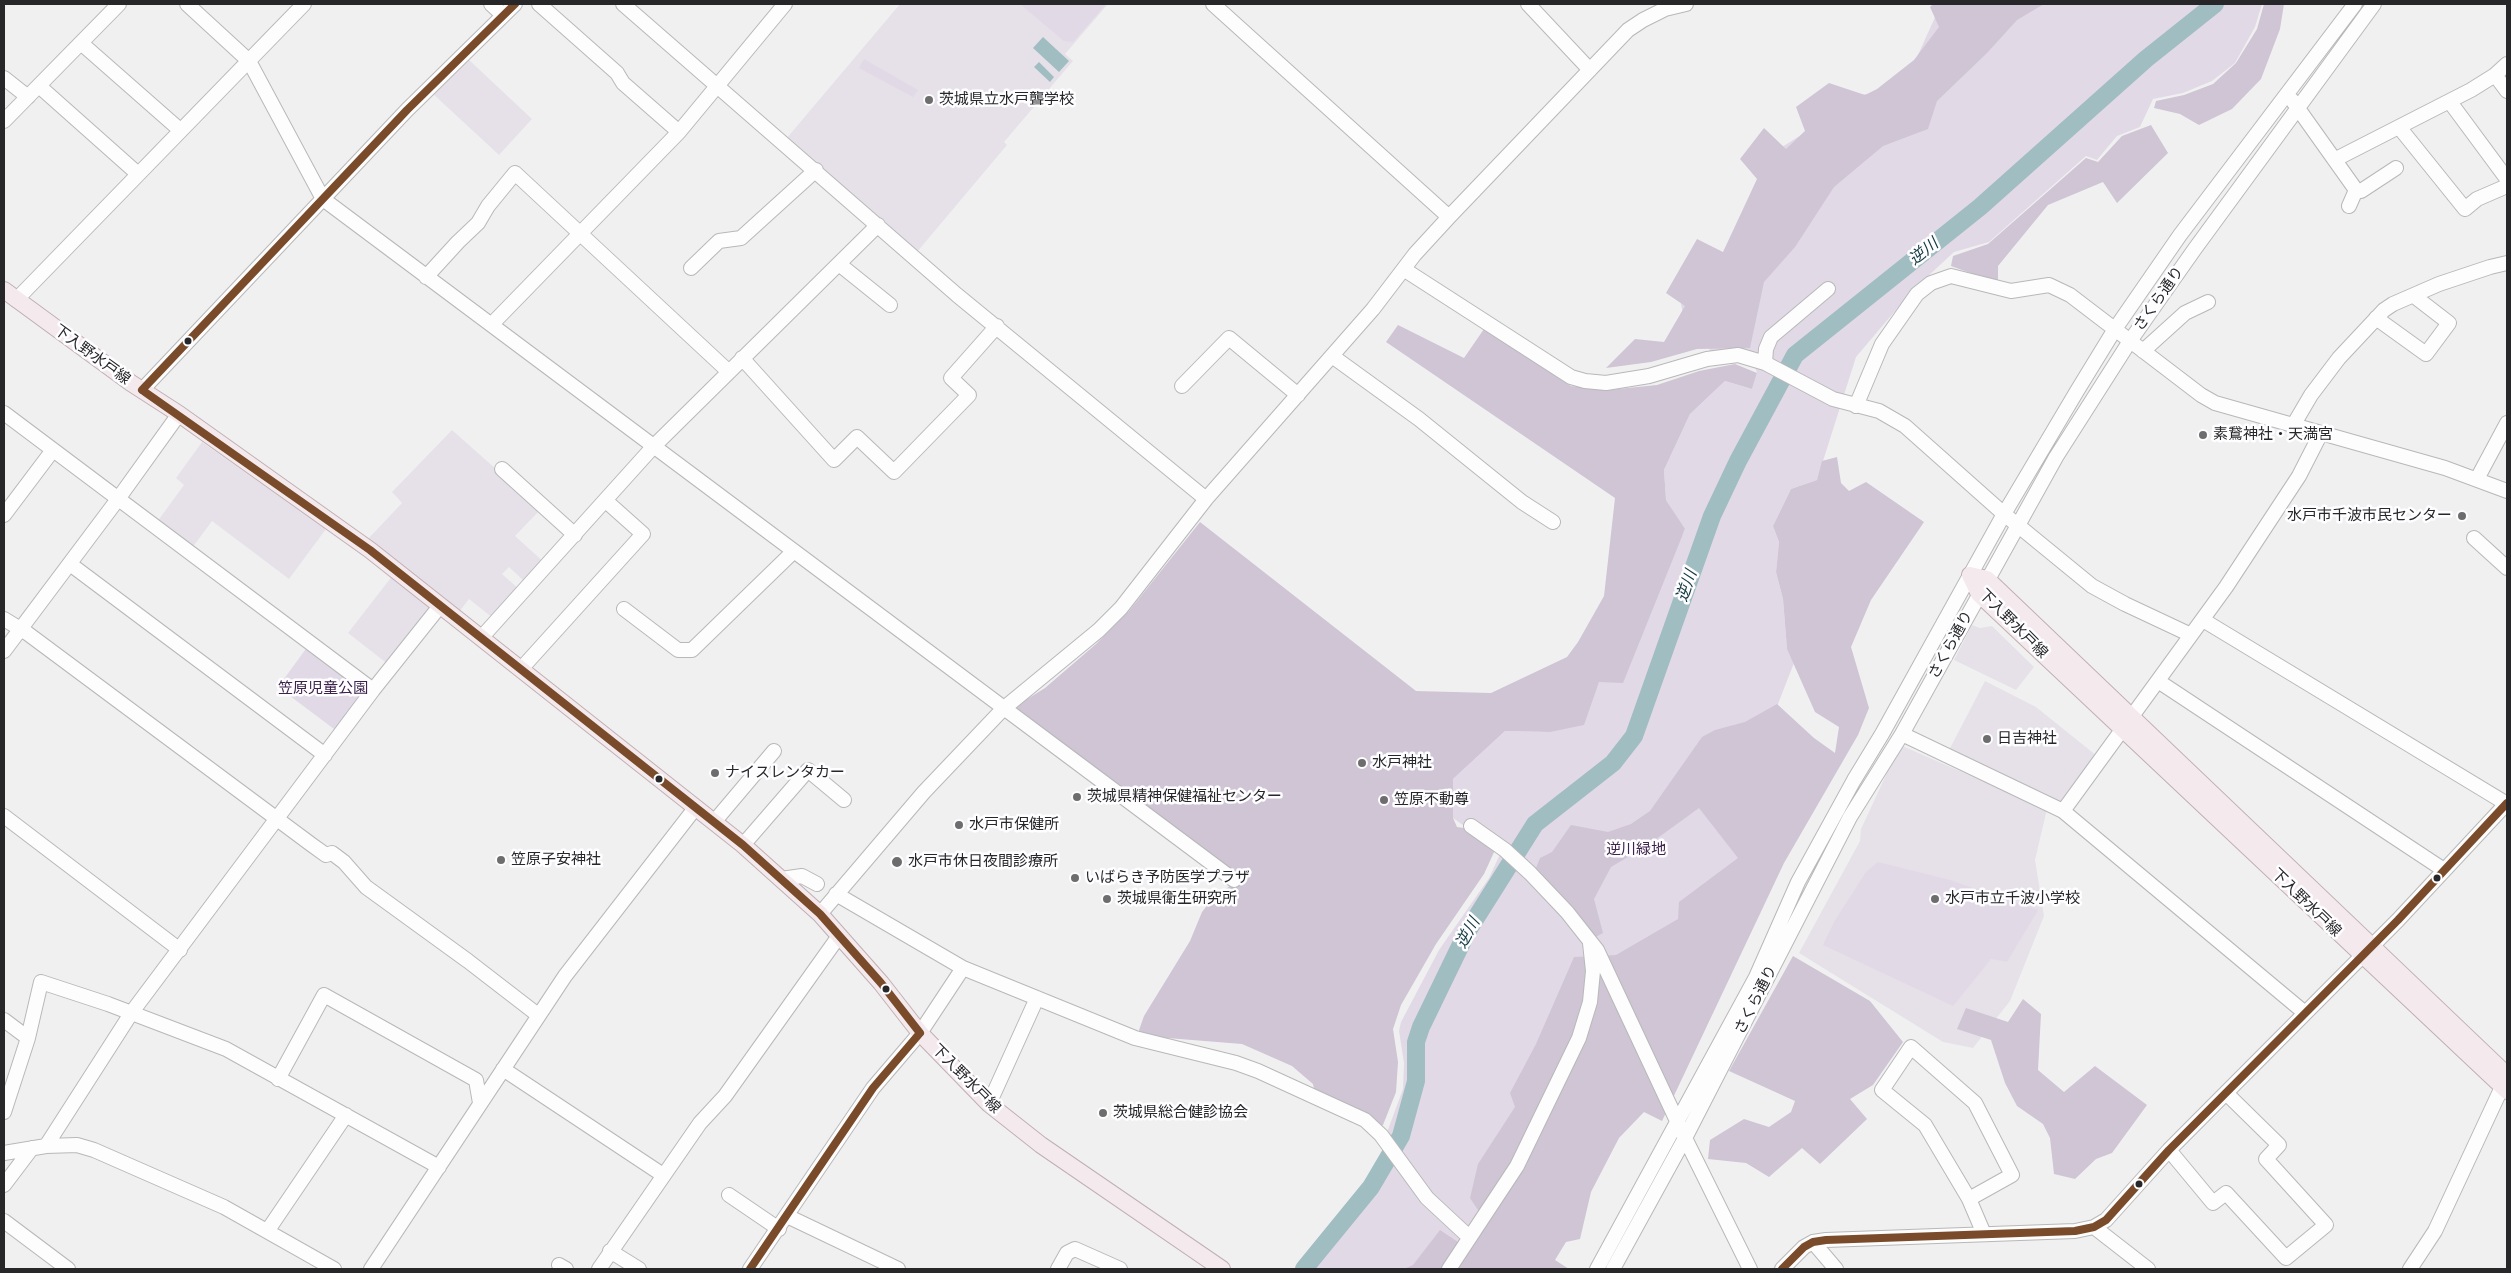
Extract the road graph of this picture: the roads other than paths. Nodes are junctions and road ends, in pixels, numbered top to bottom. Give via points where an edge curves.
1 (119, 4) edge
2 (187, 4) edge
3 (304, 4) edge
4 (490, 4) edge
5 (515, 4) edge
6 (540, 4) edge
7 (623, 4) edge
8 (785, 4) edge
9 (1213, 4) edge
10 (1528, 4) edge
11 (1686, 4) edge
12 (2355, 4) edge
13 (2374, 4) edge
14 (504, 15) junction
15 (81, 43) junction
16 (249, 60) junction
17 (2507, 64) edge
18 (1590, 70) junction
19 (2495, 75) junction
20 (4, 78) edge
21 (40, 86) junction
22 (716, 86) junction
23 (2507, 91) edge
24 (2287, 94) junction
25 (28, 96) junction
26 (2450, 102) junction
27 (2298, 107) junction
28 (4, 121) edge
29 (2399, 127) junction
30 (180, 130) junction
31 (679, 132) junction
32 (2336, 159) junction
33 (2396, 168) dead end
34 (816, 170) junction
35 (138, 174) junction
36 (2507, 179) edge
37 (2507, 186) edge
38 (2356, 190) junction
39 (323, 199) junction
40 (2349, 206) dead end
41 (1449, 217) junction
42 (878, 225) junction
43 (580, 235) junction
44 (2507, 263) edge
45 (839, 264) junction
46 (691, 268) dead end
47 (1405, 270) junction
48 (426, 277) junction
49 (1828, 289) dead end
50 (10, 295) edge
51 (2414, 296) junction
52 (2208, 302) dead end
53 (890, 305) dead end
54 (2376, 318) junction
55 (492, 324) junction
56 (997, 326) junction
57 (2115, 329) junction
58 (2130, 341) junction
59 (2143, 351) junction
60 (1332, 356) junction
61 (742, 358) junction
62 (1769, 365) junction
63 (728, 371) junction
64 (1182, 386) dead end
65 (142, 390) junction
66 (1298, 395) junction
67 (1856, 406) junction
68 (4, 413) edge
69 (179, 414) junction
70 (2507, 423) edge
71 (2294, 424) junction
72 (2321, 433) junction
73 (653, 447) junction
74 (53, 450) junction
75 (502, 470) dead end
76 (2477, 479) junction
77 (2507, 491) edge
78 (118, 499) junction
79 (1206, 499) junction
80 (606, 501) junction
81 (2004, 514) junction
82 (4, 515) edge
83 (1552, 522) dead end
84 (2017, 524) junction
85 (575, 535) junction
86 (2474, 538) dead end
87 (793, 552) junction
88 (70, 564) junction
89 (2507, 568) edge
90 (1970, 576) junction
91 (1987, 579) junction
92 (1979, 594) junction
93 (440, 606) junction
94 (624, 609) dead end
95 (4, 619) edge
96 (2203, 620) junction
97 (20, 630) junction
98 (2192, 635) junction
99 (481, 638) junction
100 (4, 651) edge
101 (521, 669) junction
102 (2158, 681) junction
103 (373, 690) junction
104 (1003, 709) junction
105 (2127, 722) junction
106 (1902, 734) junction
107 (774, 751) dead end
108 (325, 755) junction
109 (844, 800) dead end
110 (2507, 804) edge
111 (696, 807) junction
112 (2062, 811) junction
113 (4, 816) edge
114 (277, 820) junction
115 (714, 822) junction
116 (1471, 826) dead end
117 (743, 845) junction
118 (2444, 870) junction
119 (781, 879) junction
120 (1234, 880) dead end
121 (817, 884) dead end
122 (836, 894) junction
123 (820, 914) junction
124 (839, 936) junction
125 (1590, 944) junction
126 (180, 950) junction
127 (2367, 951) junction
128 (963, 968) junction
129 (1037, 998) junction
130 (132, 1012) junction
131 (2305, 1013) junction
132 (538, 1015) junction
133 (4, 1020) edge
134 (920, 1033) junction
135 (28, 1038) junction
136 (503, 1069) junction
137 (278, 1079) junction
138 (2506, 1084) edge
139 (2226, 1094) junction
140 (480, 1103) junction
141 (989, 1104) junction
142 (4, 1112) edge
143 (346, 1115) junction
144 (1677, 1121) junction
145 (1685, 1138) junction
146 (39, 1147) junction
147 (2168, 1150) junction
148 (4, 1153) edge
149 (439, 1167) junction
150 (663, 1175) junction
151 (4, 1185) edge
152 (729, 1195) dead end
153 (1969, 1199) junction
154 (788, 1216) junction
155 (4, 1221) edge
156 (2094, 1227) junction
157 (779, 1229) junction
158 (268, 1230) junction
159 (1984, 1234) junction
160 (1469, 1237) junction
161 (1813, 1242) junction
162 (610, 1251) junction
163 (1115, 1268) edge
164 (68, 1269) edge
165 (334, 1269) edge
166 (371, 1269) edge
167 (599, 1269) edge
168 (639, 1269) edge
169 (750, 1269) edge
170 (898, 1269) edge
171 (1058, 1269) edge
172 (1222, 1269) edge
173 (1449, 1269) edge
174 (1597, 1269) edge
175 (1613, 1269) edge
176 (1750, 1269) edge
177 (1782, 1269) edge
178 (1836, 1269) edge
179 (2148, 1269) edge
180 (2410, 1269) edge

1 - 15 street
2 - 16 street
3 - 16 street
4 - 14 street
5 - 14 street
6 - 31 street
7 - 22 street
8 - 22 street
9 - 41 street
10 - 18 street
11 - 18 street via 1665,9 1643,20 1617,41
12 - 24 street, さくら通り
13 - 27 street, さくら通り
14 - 39 street
15 - 21 street
15 - 30 street
16 - 30 street
16 - 39 street
17 - 19 street
18 - 41 street
19 - 23 street
19 - 26 street
20 - 25 street
21 - 25 street
21 - 35 street
22 - 31 street
22 - 34 street
24 - 27 street
24 - 57 street, さくら通り via 2186,227
25 - 28 street
26 - 29 street
26 - 36 street
27 - 32 street
27 - 58 street, さくら通り
29 - 32 street
29 - 37 street via 2464,209 2477,199
30 - 35 street
31 - 43 street
32 - 38 street
33 - 38 street via 2361,191
34 - 42 street
34 - 46 street via 741,238 719,241
35 - 50 street
38 - 40 street
39 - 48 street
39 - 65 street
41 - 47 street via 1415,254
42 - 45 street
42 - 56 street
43 - 48 street via 515,173 478,223
43 - 55 street
43 - 63 street
44 - 51 street
45 - 53 street
45 - 61 street
47 - 60 street
47 - 62 street via 1571,377 1585,381 1606,383 1649,376 1724,356 1738,356
48 - 55 street
49 - 62 street via 1771,337 1766,349
50 - 65 main road, 下入野水戸線
51 - 54 street via 2393,304
51 - 54 street via 2449,323 2426,354
52 - 59 street via 2185,313
54 - 71 street via 2339,358
55 - 73 street
56 - 61 street via 951,378 969,396 894,472 858,437 834,460
56 - 79 street
57 - 58 street
57 - 67 street via 2070,295 2049,286 2011,291 1951,276 1931,283 1917,294 1882,344
57 - 81 street, さくら通り
58 - 59 street
58 - 84 street, さくら通り
59 - 71 street via 2215,403
60 - 66 street
60 - 83 street
61 - 63 street
62 - 67 street via 1833,399
63 - 73 street
64 - 66 street via 1229,338
65 - 69 main road, 下入野水戸線
66 - 79 street
67 - 81 street via 1878,411 1905,426
68 - 74 street
69 - 78 street
69 - 93 main road, 下入野水戸線 via 370,550
70 - 76 street
71 - 72 street
72 - 76 street
72 - 96 street via 2299,476
73 - 80 street
73 - 87 street
74 - 78 street
74 - 82 street
75 - 85 street
76 - 77 street
78 - 88 street
78 - 103 street
79 - 104 street via 1099,630
80 - 85 street
80 - 101 street via 643,534
81 - 84 street
81 - 90 street, さくら通り
84 - 91 street, さくら通り
84 - 98 street via 2092,586
85 - 99 street
86 - 89 street
87 - 94 street via 692,650 678,650
87 - 104 street
88 - 97 street
88 - 108 street
90 - 91 main road, 下入野水戸線
90 - 92 main road, 下入野水戸線
90 - 144 street, さくら通り via 1798,882 1756,977
91 - 92 street, さくら通り
91 - 105 main road, 下入野水戸線
92 - 105 main road, 下入野水戸線
92 - 106 street, さくら通り
93 - 99 main road, 下入野水戸線
93 - 103 street
95 - 97 street
96 - 98 street
96 - 110 street
97 - 100 street
97 - 114 street
98 - 102 street
99 - 101 main road, 下入野水戸線
101 - 111 main road, 下入野水戸線
102 - 105 street
102 - 118 street
103 - 108 street
104 - 120 street
104 - 122 street via 924,792
105 - 112 street
105 - 127 main road, 下入野水戸線
106 - 112 street
106 - 145 street, さくら通り via 1850,817
107 - 115 street
108 - 114 street
109 - 117 street via 808,770
110 - 118 street
111 - 115 main road, 下入野水戸線
111 - 132 street
112 - 131 street
113 - 126 street
114 - 126 street
114 - 132 street via 326,855 332,853 366,887
115 - 117 main road, 下入野水戸線
116 - 125 street via 1524,867 1572,918
117 - 119 main road, 下入野水戸線
118 - 127 street
119 - 121 street via 802,876
119 - 123 main road, 下入野水戸線
122 - 123 street
122 - 128 street
123 - 124 main road, 下入野水戸線
124 - 134 main road, 下入野水戸線
124 - 150 street via 725,1096
125 - 144 street via 1597,950
125 - 160 street via 1593,971 1584,1024 1517,1166
126 - 130 street
127 - 131 street
127 - 138 main road, 下入野水戸線
128 - 129 street
128 - 134 street
129 - 141 street
129 - 160 street via 1135,1038 1258,1071 1365,1120 1427,1198
130 - 135 street via 41,982
130 - 137 street via 226,1049
130 - 146 street
131 - 139 street
132 - 136 street
133 - 135 street
134 - 141 main road, 下入野水戸線
134 - 154 street via 873,1088
135 - 142 street
136 - 140 street
136 - 150 street
137 - 140 street via 324,995 476,1080
137 - 143 street
138 - 180 street via 2435,1231
139 - 147 street
139 - 147 street via 2279,1145 2266,1159 2326,1225 2286,1258 2226,1193 2213,1203
140 - 149 street
141 - 172 main road, 下入野水戸線 via 1041,1145
143 - 149 street
143 - 158 street
144 - 145 street
144 - 174 street, さくら通り
145 - 175 street, さくら通り
145 - 176 street
146 - 148 street
146 - 151 street
146 - 158 street via 77,1145 94,1150
147 - 156 street via 2106,1220
149 - 166 street
150 - 162 street
152 - 157 street
153 - 153 street via 1925,1124 1882,1090 1911,1047 1976,1102 2012,1175
153 - 159 street
154 - 157 street
154 - 170 street
155 - 164 street
156 - 159 street via 2075,1231
156 - 179 street
157 - 169 street
158 - 165 street
159 - 161 street
160 - 173 street
161 - 177 street
161 - 178 street
162 - 167 street
162 - 168 street
163 - 171 street via 1075,1249 1067,1253

